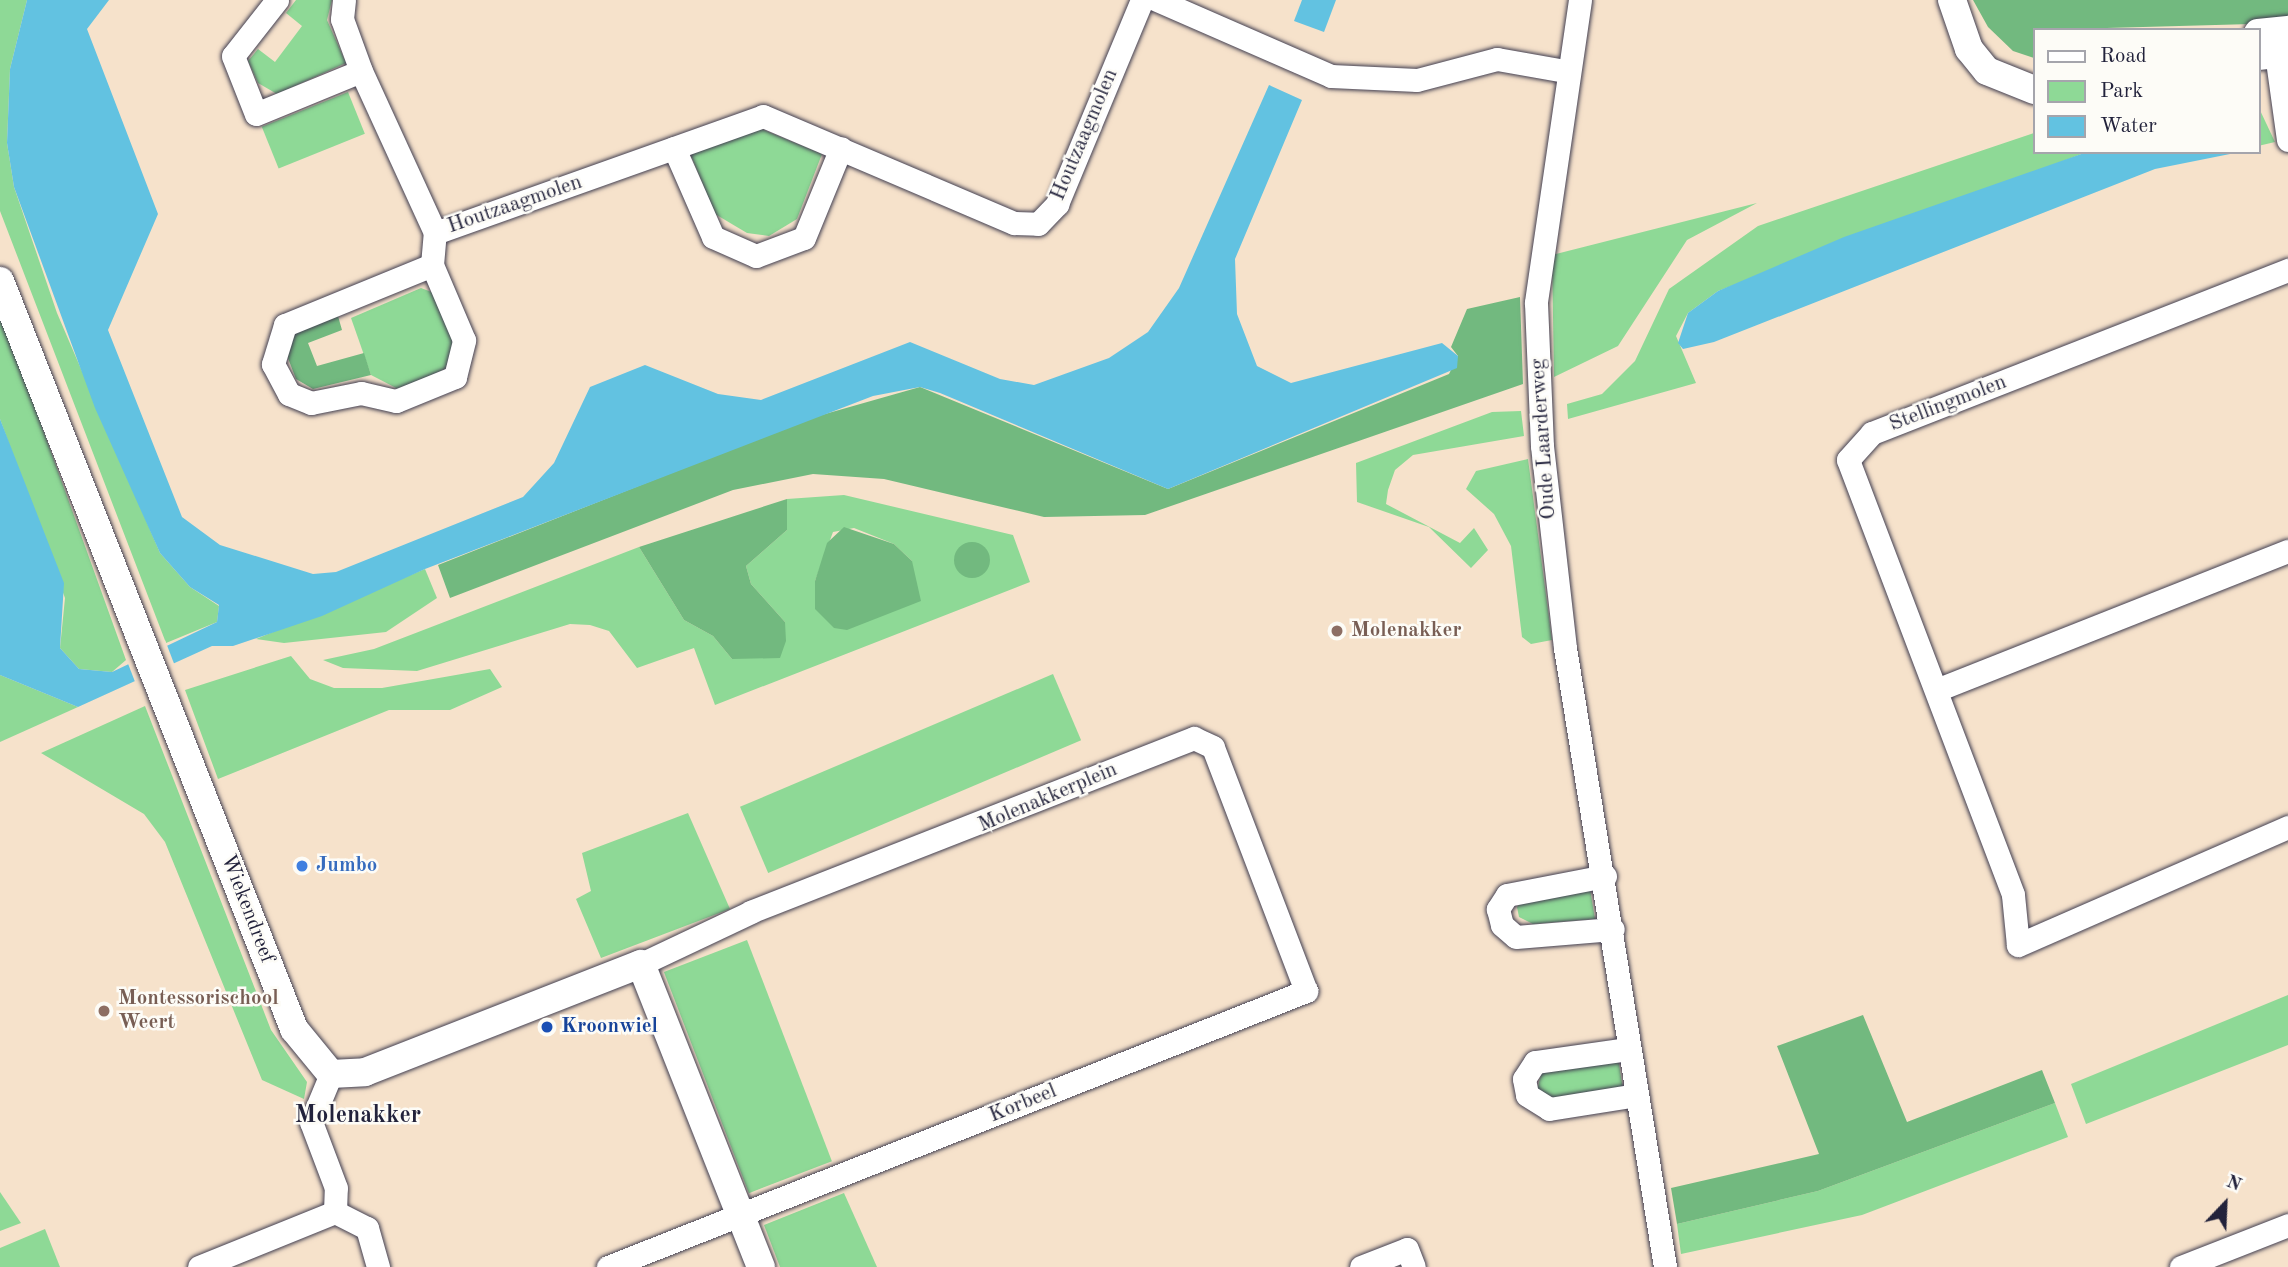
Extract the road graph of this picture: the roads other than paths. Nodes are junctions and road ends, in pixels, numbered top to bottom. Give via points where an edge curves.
1 (277, 0) edge
2 (344, 0) edge
3 (1142, 0) edge
4 (1157, 0) edge
5 (1580, 0) edge
6 (1952, 0) edge
7 (2273, 43) edge
8 (361, 71) junction
9 (1565, 71) junction
10 (2032, 89) edge
11 (2288, 139) edge
12 (674, 148) junction
13 (841, 148) junction
14 (435, 233) junction
15 (432, 265) junction
16 (2288, 270) edge
17 (0, 281) edge
18 (2288, 551) edge
19 (1939, 689) junction
20 (2288, 827) edge
21 (1605, 876) junction
22 (1613, 929) junction
23 (640, 964) junction
24 (1306, 991) joint
25 (1628, 1049) junction
26 (331, 1074) junction
27 (1636, 1095) junction
28 (335, 1212) junction
29 (739, 1213) junction
30 (2288, 1225) edge
31 (1410, 1258) edge
32 (199, 1267) edge
33 (378, 1267) edge
34 (608, 1267) edge
35 (761, 1267) edge
36 (1362, 1267) edge
37 (1665, 1267) edge
38 (2181, 1267) edge

1 - 8 street via 233,56 256,114
2 - 8 street, Houtzaagmolen via 342,19
3 - 13 street, Houtzaagmolen via 1057,204 1038,224 1014,223
4 - 9 street via 1331,76 1418,80 1497,60
5 - 9 street, Oude Laarderweg
6 - 10 street via 1969,49 1987,71
7 - 11 street
8 - 14 street, Houtzaagmolen
9 - 21 street, Oude Laarderweg via 1536,303 1539,403 1565,648
12 - 13 street, Houtzaagmolen via 763,116
12 - 13 street via 713,237 755,256 804,238
12 - 14 street, Houtzaagmolen
14 - 15 street, Houtzaagmolen
15 - 15 street, Houtzaagmolen via 285,325 273,363 289,394 311,403 361,393 396,401 455,377 464,340
16 - 19 street, Stellingmolen via 1857,444 1848,460
17 - 26 street, Wiekendreef via 294,1029
18 - 19 street
19 - 20 street, Stellingmolen via 2013,895 2018,944
21 - 22 street, Oude Laarderweg
21 - 22 street via 1507,895 1498,909 1502,925 1516,937
22 - 25 street, Oude Laarderweg
23 - 24 street, Molenakkerplein via 751,912 1194,738 1213,747
23 - 26 street via 365,1072
23 - 29 street
24 - 29 street, Korbeel
25 - 27 street, Oude Laarderweg
25 - 27 street via 1535,1062 1524,1079 1527,1095 1549,1109
26 - 28 street via 311,1122 336,1188
27 - 37 street, Oude Laarderweg
28 - 32 street
28 - 33 street via 367,1228
29 - 34 street
29 - 35 street
30 - 38 street
31 - 36 street

